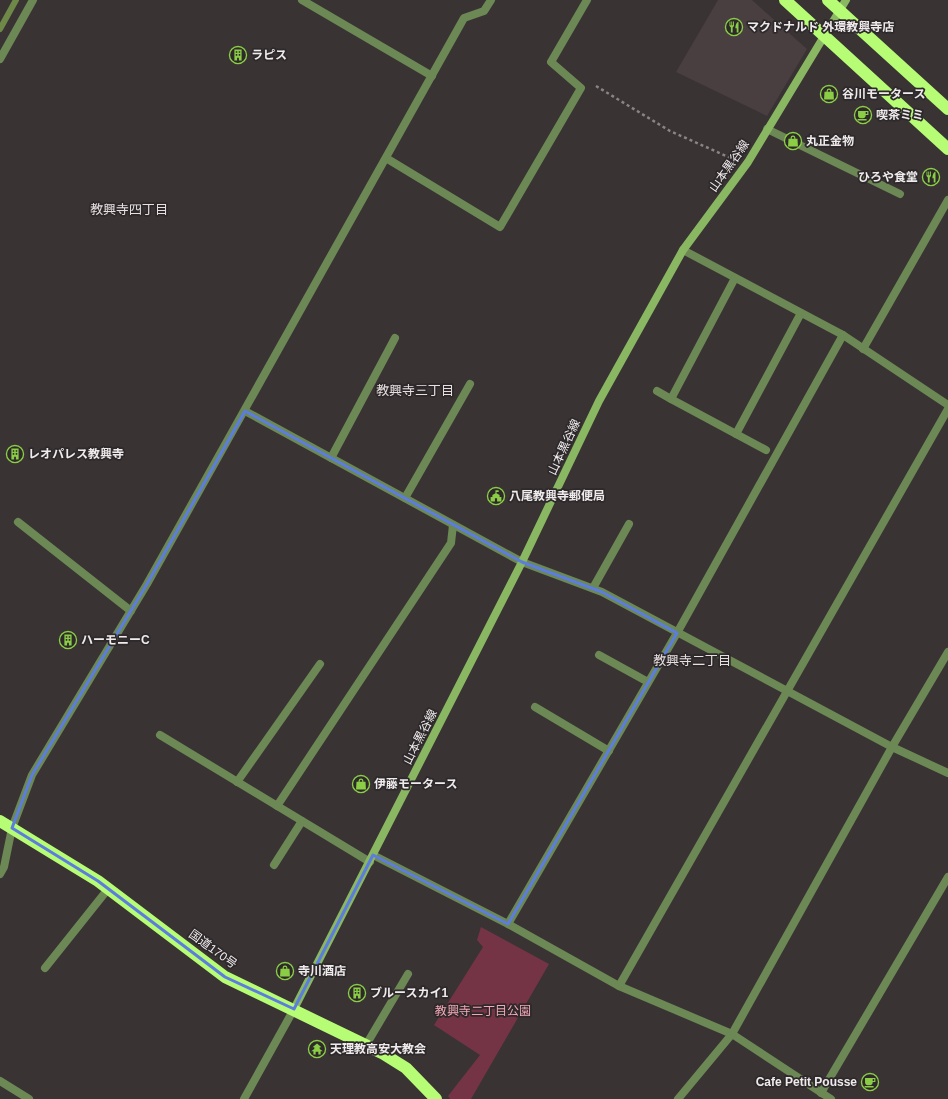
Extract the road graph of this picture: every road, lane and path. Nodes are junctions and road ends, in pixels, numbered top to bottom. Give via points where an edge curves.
1 (33, 0) edge
2 (302, 0) edge
3 (491, 0) edge
4 (588, 0) edge
5 (785, 0) edge
6 (828, 0) edge
7 (846, 0) edge
8 (840, 11) junction
9 (823, 36) junction
10 (3, 45) edge
11 (0, 59) edge
12 (432, 76) junction
13 (581, 88) junction
14 (948, 109) edge
15 (768, 129) junction
16 (948, 149) edge
17 (386, 158) junction
18 (745, 165) junction
19 (900, 194) dead end
20 (948, 200) edge
21 (683, 250) junction
22 (735, 278) junction
23 (801, 313) junction
24 (842, 335) junction
25 (396, 338) dead end
26 (863, 349) junction
27 (470, 384) dead end
28 (658, 391) dead end
29 (671, 399) junction
30 (948, 405) edge
31 (948, 409) edge
32 (245, 411) junction
33 (736, 434) junction
34 (766, 450) dead end
35 (331, 458) junction
36 (405, 498) junction
37 (18, 522) dead end
38 (629, 524) dead end
39 (454, 525) junction
40 (522, 562) junction
41 (593, 588) junction
42 (131, 611) junction
43 (677, 633) junction
44 (948, 652) edge
45 (600, 656) dead end
46 (320, 664) dead end
47 (648, 682) junction
48 (787, 690) junction
49 (535, 707) dead end
50 (160, 735) dead end
51 (892, 747) junction
52 (609, 751) junction
53 (948, 773) edge
54 (237, 782) junction
55 (277, 806) junction
56 (0, 821) edge
57 (302, 821) junction
58 (12, 828) junction
59 (371, 858) junction
60 (274, 865) dead end
61 (0, 874) edge
62 (948, 877) edge
63 (108, 888) junction
64 (508, 924) junction
65 (45, 968) dead end
66 (408, 974) dead end
67 (619, 986) junction
68 (294, 1009) junction
69 (732, 1034) junction
70 (366, 1045) junction
71 (0, 1081) edge
72 (821, 1093) junction
73 (29, 1099) edge
74 (244, 1099) edge
75 (436, 1099) edge
76 (678, 1099) edge
77 (830, 1099) edge

1 - 10 street
2 - 12 street
3 - 12 street via 484,12 464,18
4 - 13 street via 551,62
5 - 9 highway
6 - 8 highway
7 - 8 main road, 山本黒谷線
8 - 9 main road, 山本黒谷線
8 - 14 highway
9 - 15 main road, 山本黒谷線
9 - 16 highway
10 - 11 street
12 - 17 street
13 - 17 street via 500,227
13 - 18 path via 592,84 670,130
15 - 18 main road, 山本黒谷線
15 - 19 street
17 - 32 street
18 - 21 main road, 山本黒谷線
20 - 26 street
21 - 22 street
21 - 40 main road, 山本黒谷線 via 599,401
22 - 23 street
22 - 29 street
23 - 24 street
23 - 33 street
24 - 26 street
24 - 43 street
25 - 35 street
26 - 30 street
27 - 36 street
28 - 29 street
29 - 33 street
31 - 48 street
32 - 35 street
32 - 42 street
33 - 34 street
35 - 36 street
36 - 39 street
37 - 42 street
38 - 41 street
39 - 40 street
39 - 55 street via 451,543
40 - 41 street
40 - 59 main road, 山本黒谷線
41 - 43 street
42 - 58 street via 32,776
43 - 47 street
43 - 48 street
44 - 51 street
45 - 47 street
46 - 54 street
47 - 52 street
48 - 51 street
48 - 67 street
49 - 52 street
50 - 54 street
51 - 53 street
51 - 69 street
52 - 64 street
54 - 55 street
55 - 57 street
56 - 58 highway, 国道170号
57 - 59 street
57 - 60 street
58 - 61 street via 4,867
58 - 63 highway, 国道170号
59 - 64 street
59 - 68 main road, 山本黒谷線
62 - 72 street
63 - 65 street
63 - 68 highway, 国道170号 via 225,977
64 - 67 street
66 - 70 street
67 - 69 street
68 - 70 highway, 国道170号
68 - 74 street
69 - 72 street
69 - 76 street
70 - 75 highway, 国道170号 via 406,1068
71 - 73 street
72 - 77 street

